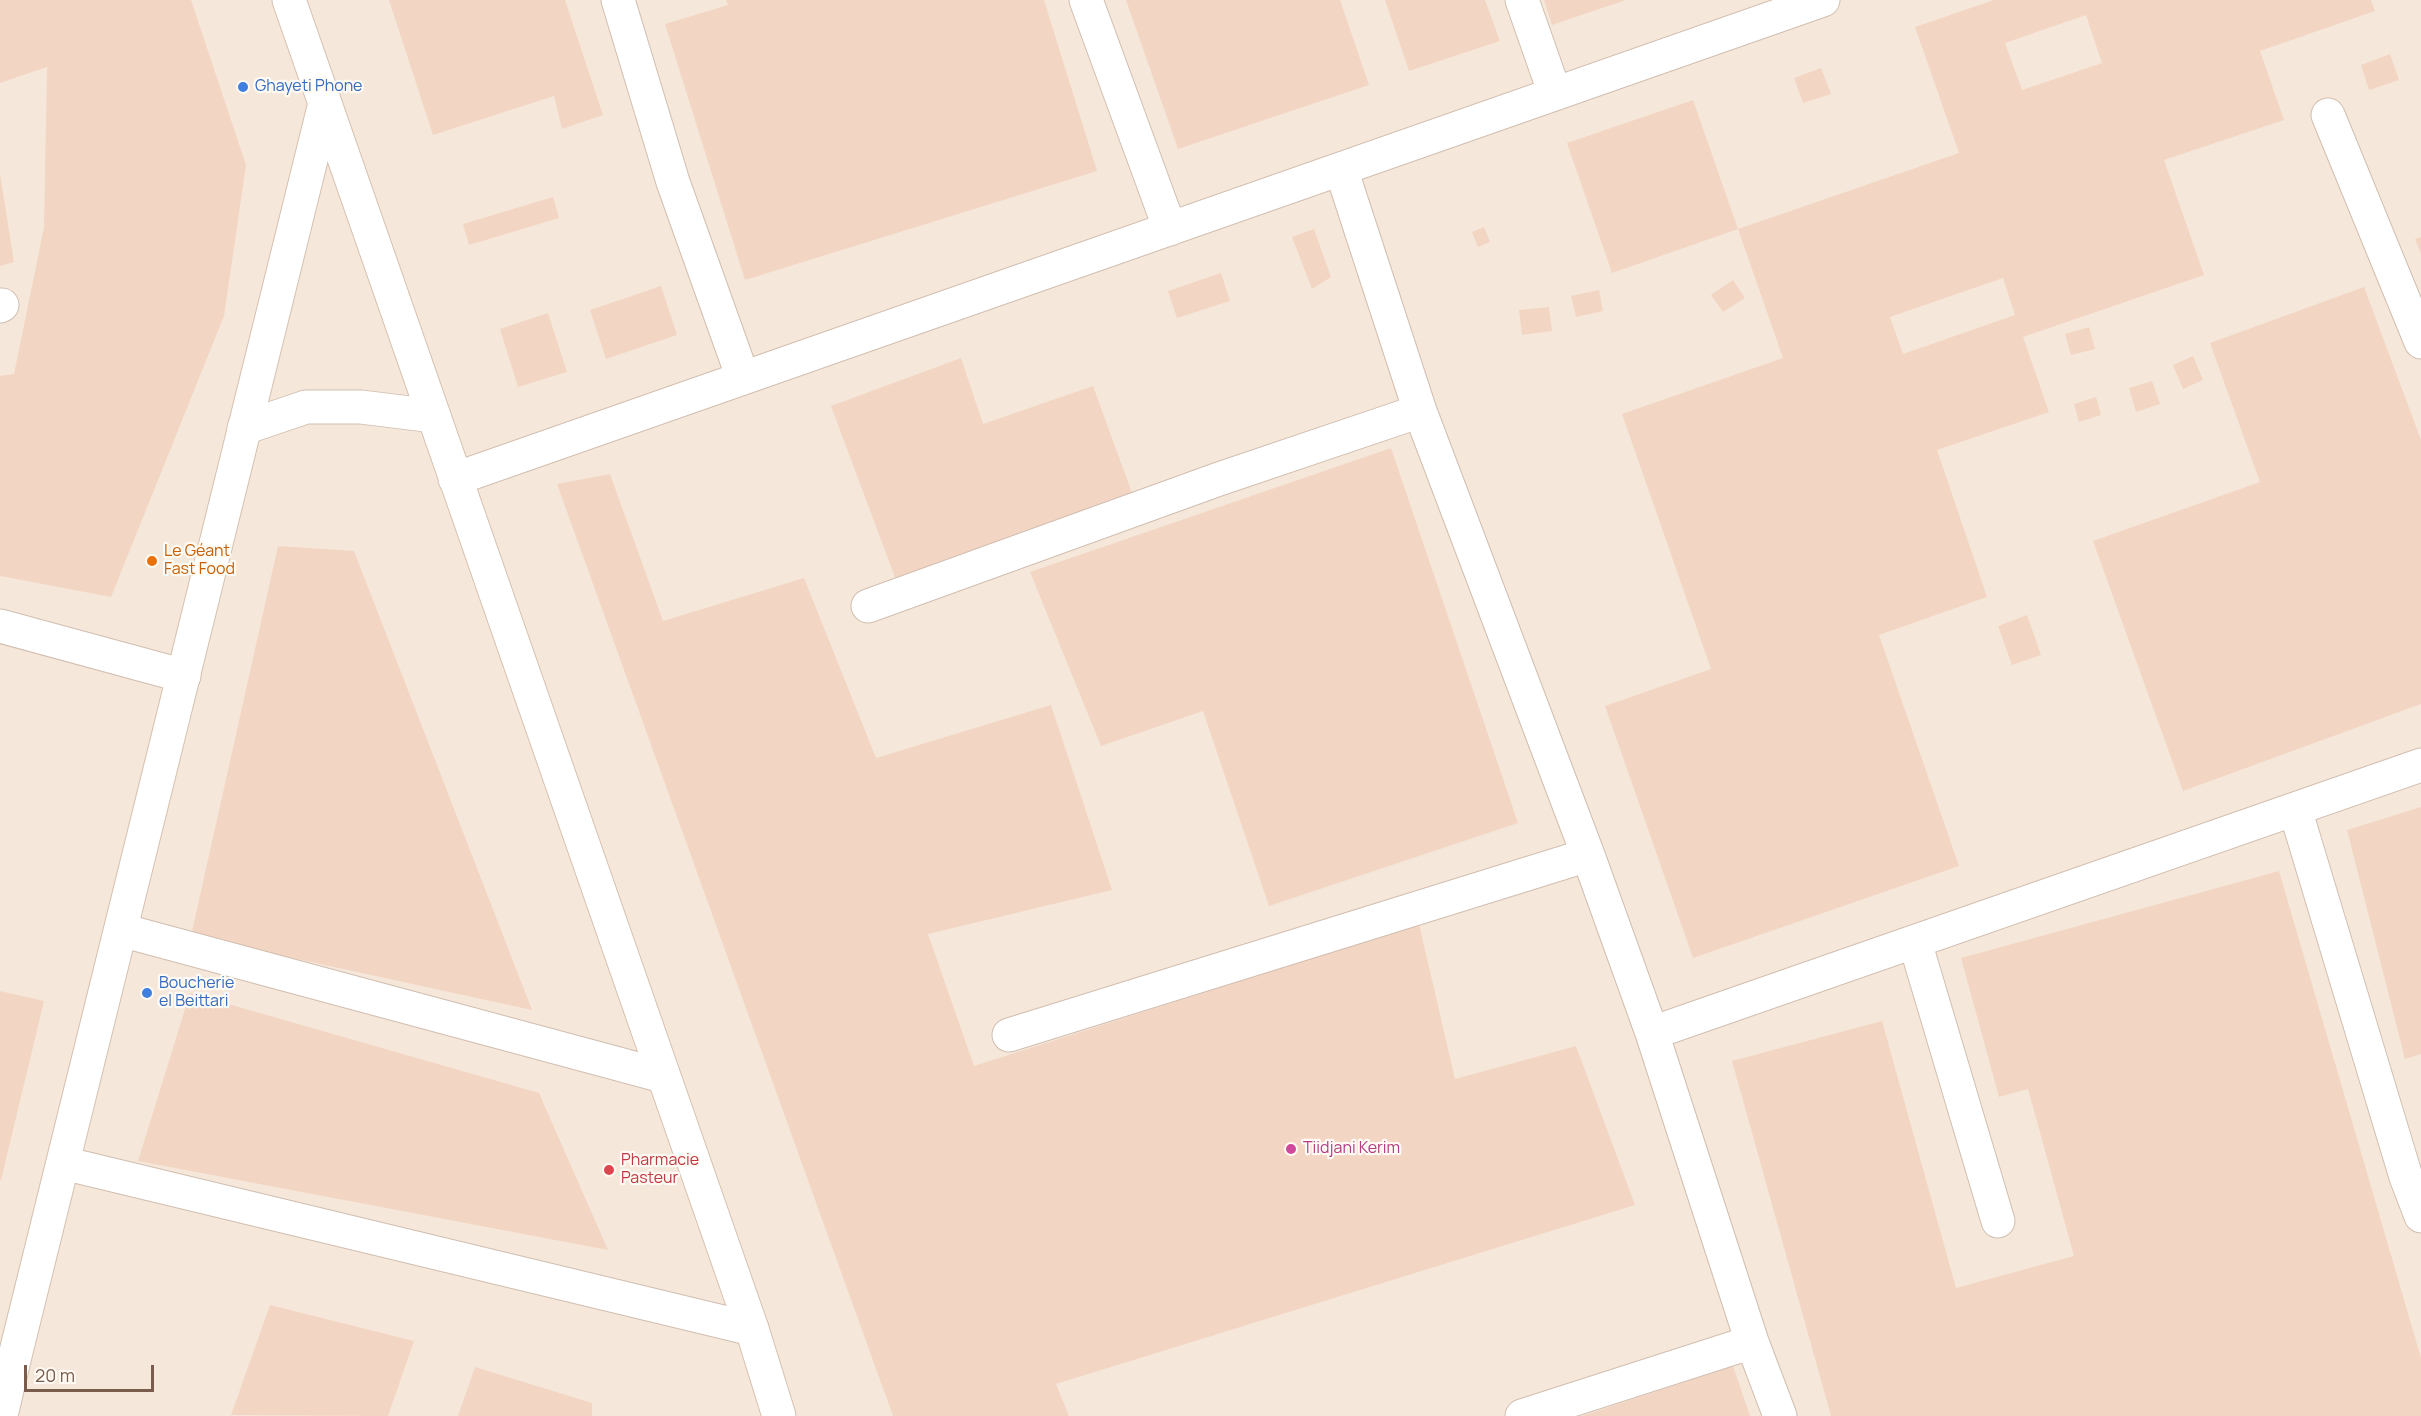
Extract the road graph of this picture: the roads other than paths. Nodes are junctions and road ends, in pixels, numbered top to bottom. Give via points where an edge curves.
1 (289, 0) edge
2 (618, 0) edge
3 (1086, 0) edge
4 (1522, 0) edge
5 (1823, 0) edge
6 (1555, 94) junction
7 (325, 103) junction
8 (2328, 115) dead end
9 (1341, 169) junction
10 (1170, 229) junction
11 (2421, 342) edge
12 (743, 378) junction
13 (1420, 411) junction
14 (434, 416) junction
15 (244, 428) junction
16 (455, 479) junction
17 (868, 606) dead end
18 (0, 627) edge
19 (183, 676) junction
20 (2421, 765) edge
21 (2295, 809) junction
22 (1588, 855) junction
23 (121, 930) junction
24 (1915, 942) junction
25 (1652, 1033) junction
26 (1009, 1035) dead end
27 (663, 1076) junction
28 (63, 1163) junction
29 (2421, 1216) edge
30 (1998, 1221) dead end
31 (752, 1329) junction
32 (1752, 1342) junction
33 (6, 1371) edge
34 (1, 1416) edge
35 (779, 1416) edge
36 (1522, 1416) edge
37 (1780, 1416) edge

1 - 7 street
2 - 12 street via 673,182
3 - 10 street
4 - 6 street
5 - 6 street
6 - 9 street
7 - 14 street
7 - 15 street
8 - 11 street
9 - 10 street
9 - 13 street
10 - 12 street
12 - 16 street
13 - 17 street
13 - 22 street
14 - 15 street via 361,407 306,407
14 - 16 street
15 - 19 street
16 - 27 street
18 - 19 street
19 - 23 street
20 - 21 street
21 - 24 street
21 - 29 street via 2406,1178
22 - 25 street
22 - 26 street
23 - 27 street
23 - 28 street
24 - 25 street
24 - 30 street
25 - 32 street
27 - 31 street
28 - 31 street
28 - 33 street
31 - 35 street
32 - 36 street
32 - 37 street
33 - 34 street

